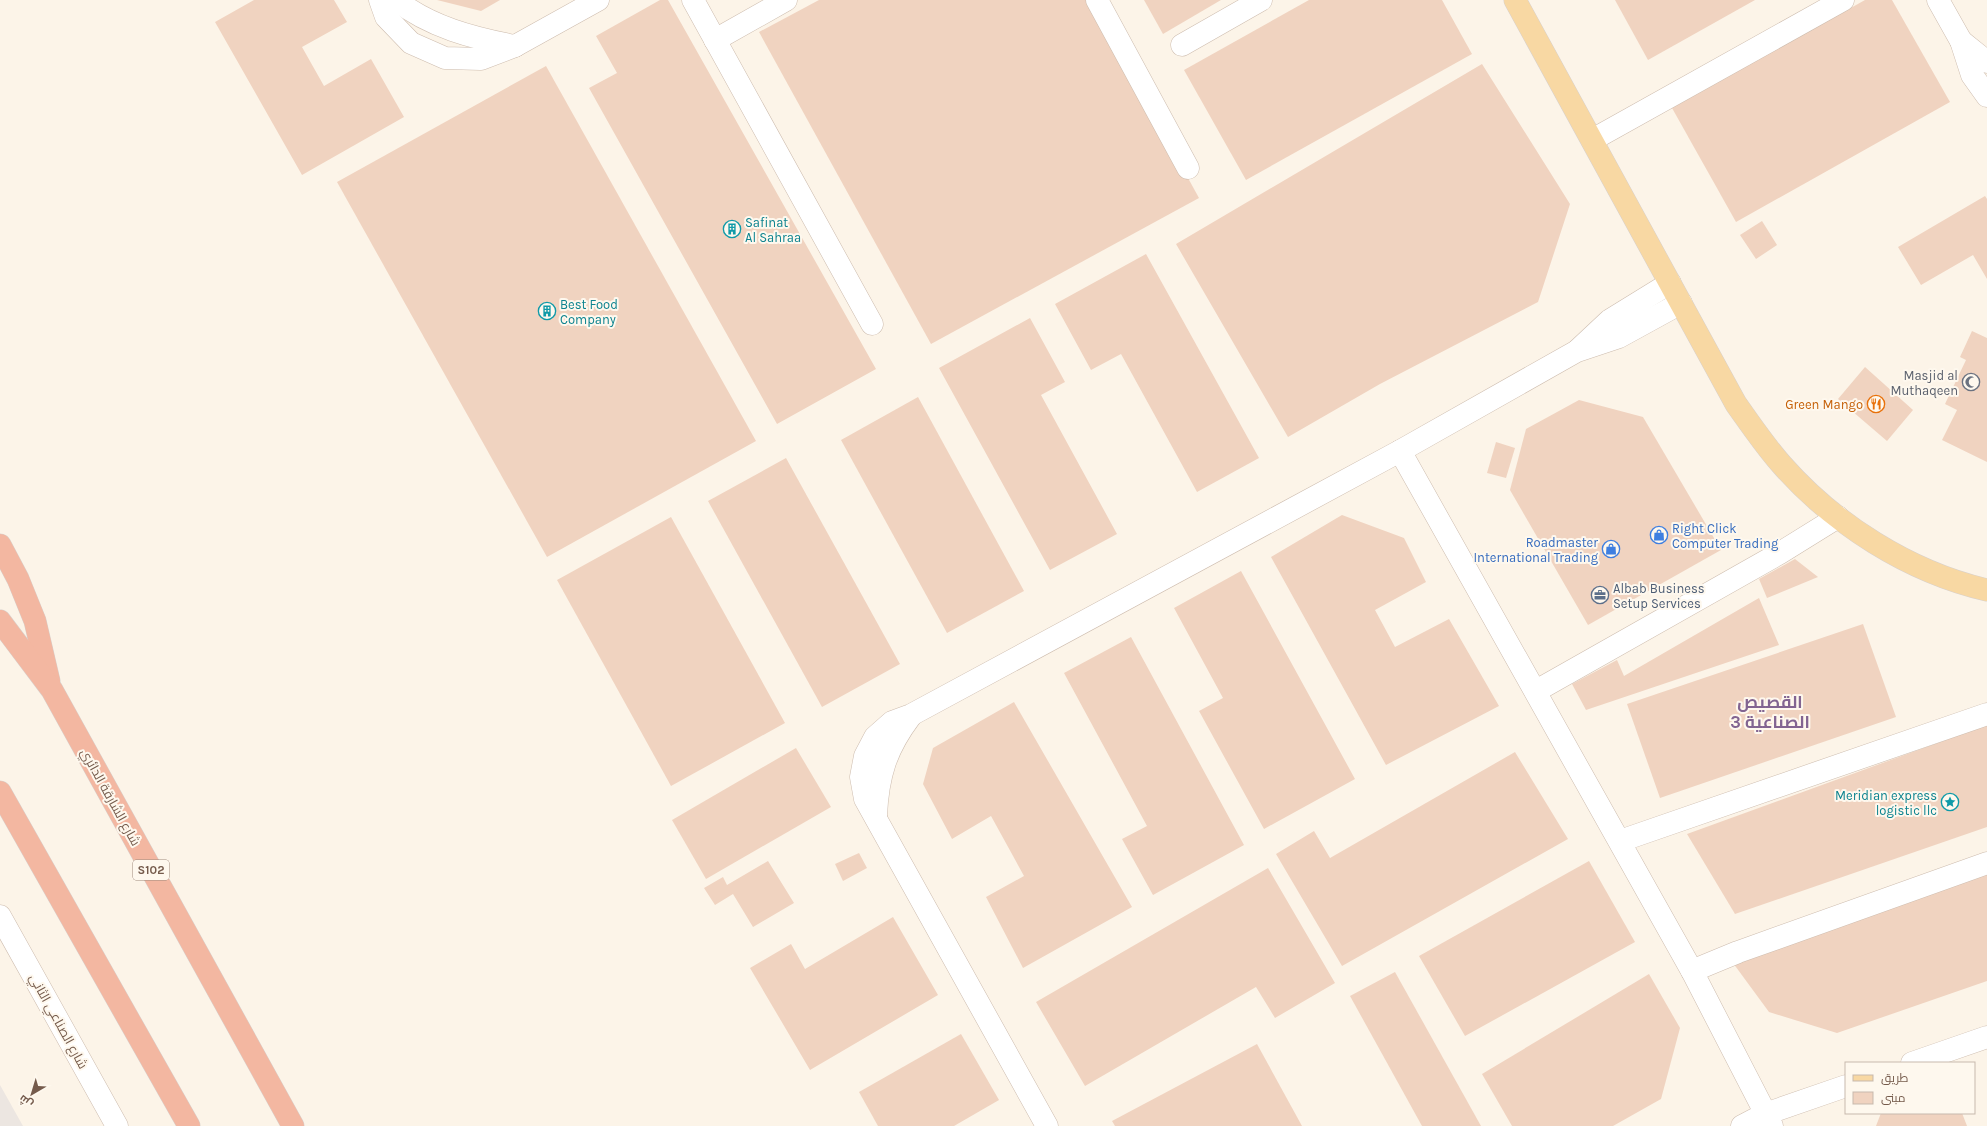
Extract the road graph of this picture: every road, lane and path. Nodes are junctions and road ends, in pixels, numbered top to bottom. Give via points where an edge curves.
1 (380, 0) edge
2 (396, 0) edge
3 (598, 0) edge
4 (693, 0) edge
5 (786, 0) edge
6 (1097, 0) edge
7 (1261, 0) edge
8 (1515, 0) edge
9 (1843, 0) edge
10 (1938, 0) edge
11 (715, 40) junction
12 (1962, 41) junction
13 (1182, 45) dead end
14 (515, 46) junction
15 (1987, 62) edge
16 (1987, 96) edge
17 (1592, 140) junction
18 (1188, 168) dead end
19 (1670, 283) junction
20 (1682, 303) junction
21 (872, 324) dead end
22 (1577, 351) junction
23 (1400, 451) junction
24 (1838, 517) junction
25 (0, 545) edge
26 (1987, 590) edge
27 (0, 621) edge
28 (52, 690) junction
29 (1536, 691) junction
30 (1987, 714) edge
31 (0, 792) edge
32 (1620, 841) junction
33 (1987, 863) edge
34 (0, 916) edge
35 (1692, 971) junction
36 (1987, 1037) edge
37 (1915, 1062) edge
38 (1845, 1086) edge
39 (1768, 1120) edge
40 (117, 1126) edge
41 (189, 1126) edge
42 (293, 1126) edge
43 (1047, 1126) edge
44 (1742, 1126) edge

1 - 14 street via 386,17 411,43 445,58 481,59
2 - 14 street via 439,26 476,39
3 - 14 street
4 - 11 street
5 - 11 street
6 - 18 street
7 - 13 street
8 - 17 main road
9 - 17 street
10 - 12 street
11 - 21 street
12 - 15 street
12 - 16 street via 1972,75
17 - 19 main road
19 - 20 main road
19 - 22 street via 1610,320
20 - 22 street via 1619,337
20 - 24 main road via 1736,404 1758,435 1782,465
22 - 23 street
23 - 29 street
23 - 43 street via 911,715 895,737 884,762 877,790 875,818
24 - 26 main road via 1906,560 1943,576
24 - 29 street via 1780,553
25 - 28 highway via 18,579 35,621
27 - 28 highway, شارع الشارقة الدائري / S102
28 - 42 highway, شارع الشارقة الدائري / S102
29 - 32 street
30 - 32 street
31 - 41 highway
32 - 35 street
33 - 35 street via 1738,952
34 - 40 street, شارع الصناعي الثاني
35 - 39 street
36 - 37 street
38 - 39 street
39 - 44 street

